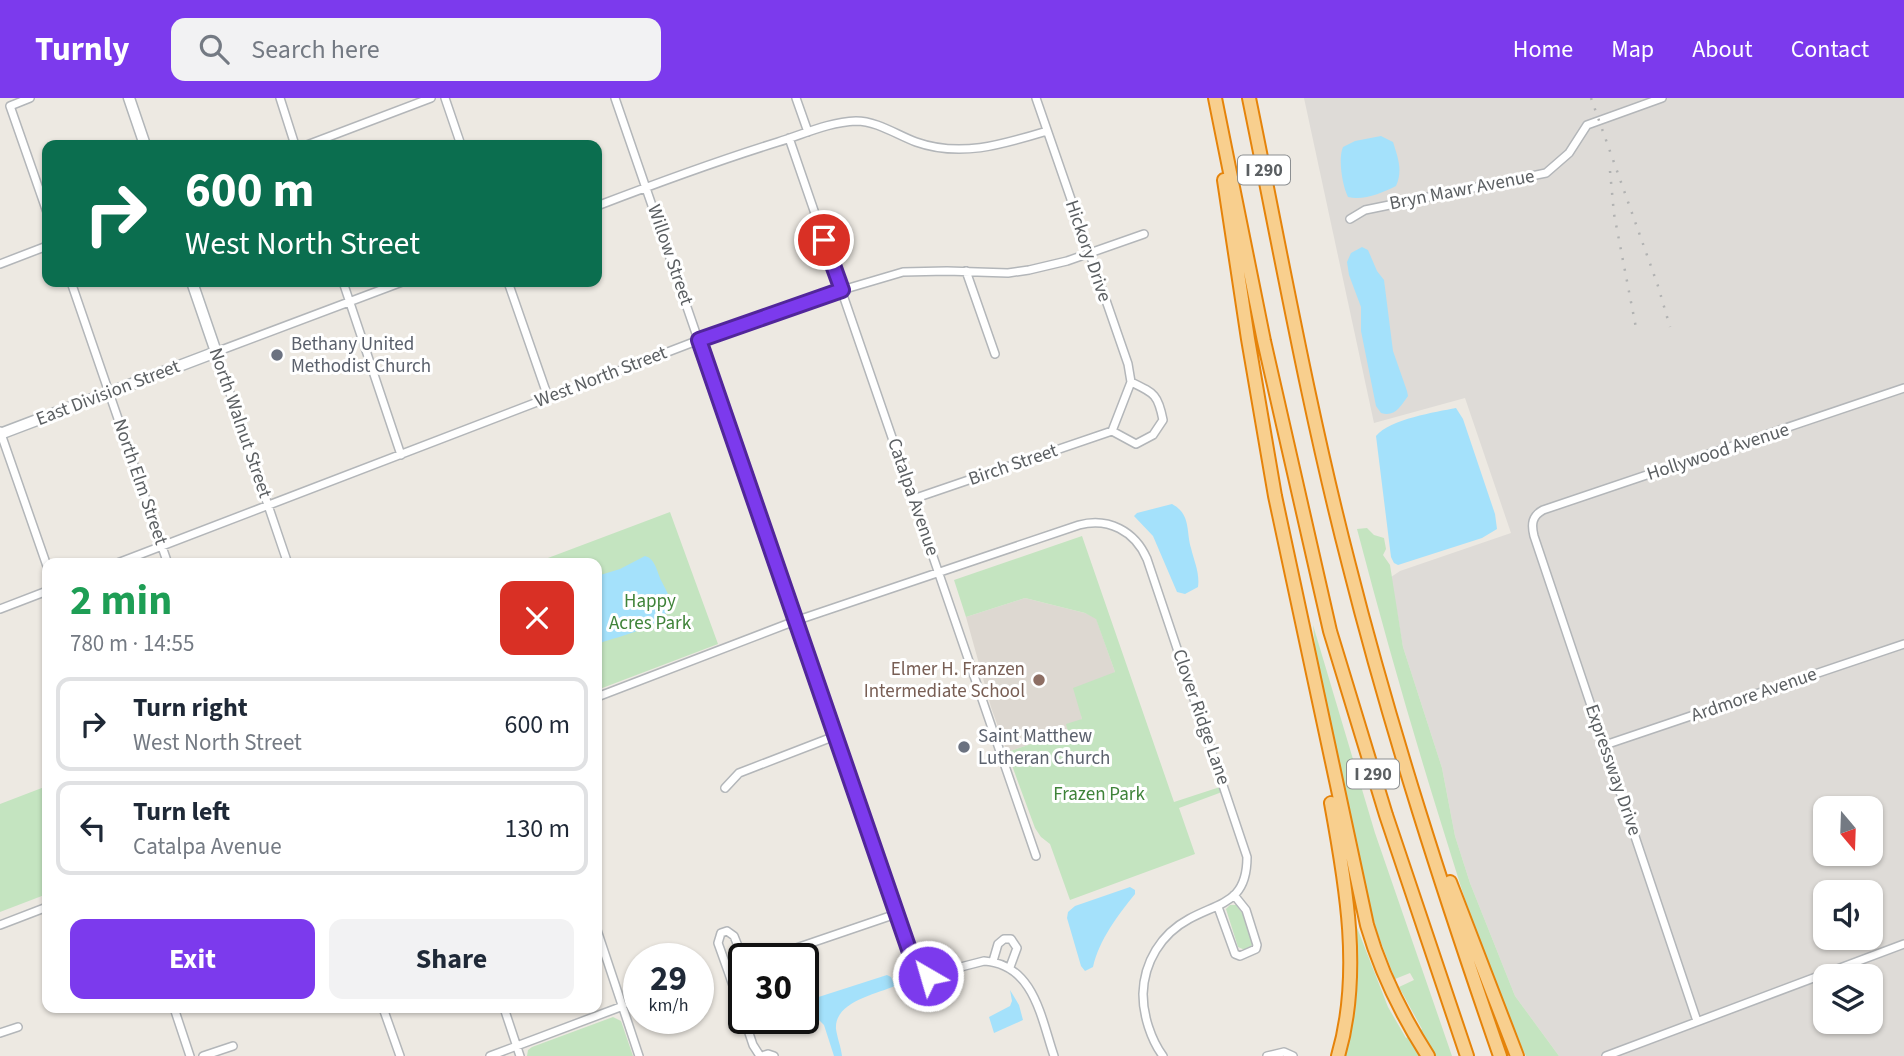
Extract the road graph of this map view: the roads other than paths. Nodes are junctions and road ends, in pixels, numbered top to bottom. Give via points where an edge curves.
1 (30, 98) edge
2 (129, 98) edge
3 (280, 98) edge
4 (431, 98) edge
5 (445, 98) edge
6 (615, 98) edge
7 (796, 98) edge
8 (1036, 98) edge
9 (1249, 98) edge
10 (1662, 98) edge
11 (1216, 104) edge
12 (1047, 131) junction
13 (808, 132) junction
14 (789, 138) junction
15 (143, 140) edge
16 (293, 140) edge
17 (320, 140) edge
18 (459, 140) edge
19 (647, 187) junction
20 (42, 198) edge
21 (602, 204) edge
22 (1350, 219) dead end
23 (1144, 234) dead end
24 (42, 248) edge
25 (1089, 253) junction
26 (0, 264) edge
27 (966, 271) junction
28 (73, 287) edge
29 (194, 287) edge
30 (345, 287) edge
31 (389, 287) edge
32 (510, 287) edge
33 (842, 290) junction
34 (350, 302) junction
35 (699, 340) junction
36 (216, 352) junction
37 (995, 354) dead end
38 (1131, 382) junction
39 (1904, 388) edge
40 (109, 393) junction
41 (548, 397) junction
42 (1112, 431) junction
43 (0, 433) edge
44 (401, 455) junction
45 (913, 499) junction
46 (268, 505) junction
47 (1534, 518) joint
48 (162, 545) junction
49 (44, 558) edge
50 (130, 558) edge
51 (166, 558) edge
52 (286, 558) edge
53 (939, 572) junction
54 (42, 593) edge
55 (0, 609) edge
56 (795, 621) junction
57 (1904, 644) edge
58 (602, 695) edge
59 (1318, 695) junction
60 (835, 736) junction
61 (1605, 746) junction
62 (725, 788) dead end
63 (1415, 797) junction
64 (1036, 856) dead end
65 (1234, 895) junction
66 (1218, 907) junction
67 (42, 909) edge
68 (896, 914) junction
69 (0, 925) edge
70 (736, 943) edge
71 (811, 943) edge
72 (1904, 944) edge
73 (602, 945) edge
74 (993, 961) junction
75 (1010, 967) junction
76 (728, 971) edge
77 (1346, 1005) junction
78 (622, 1006) junction
79 (176, 1013) edge
80 (385, 1013) edge
81 (506, 1013) edge
82 (1698, 1021) junction
83 (18, 1027) dead end
84 (0, 1033) edge
85 (750, 1034) edge
86 (233, 1046) dead end
87 (517, 1046) junction
88 (190, 1056) edge
89 (203, 1056) edge
90 (400, 1056) edge
91 (490, 1056) edge
92 (520, 1056) edge
93 (639, 1056) edge
94 (761, 1056) edge
95 (774, 1056) edge
96 (1054, 1056) edge
97 (1163, 1056) edge
98 (1267, 1056) edge
99 (1293, 1056) edge
100 (1332, 1056) edge
101 (1338, 1056) edge
102 (1428, 1056) edge
103 (1467, 1056) edge
104 (1500, 1056) edge
105 (1517, 1056) edge
106 (1606, 1056) edge

1 - 20 street via 10,106
2 - 15 street
3 - 16 street
4 - 17 street
5 - 18 street
6 - 19 street, Willow Street
7 - 13 street
8 - 12 street, Hickory Drive
9 - 63 highway, I 290 via 1348,562
10 - 22 street, Bryn Mawr Avenue via 1587,125 1569,153 1546,173 1365,210
11 - 59 highway via 1255,384
11 - 103 highway, I 290 via 1330,631
12 - 13 street via 997,146 963,149 939,148 857,121
12 - 25 street, Hickory Drive
13 - 14 street
14 - 19 street
14 - 33 street, Catalpa Avenue
19 - 21 street
19 - 35 street, Willow Street
23 - 25 street, West North Street
24 - 26 street
25 - 27 street, West North Street via 1029,270
25 - 38 street, Hickory Drive
27 - 33 street, West North Street via 903,272
27 - 37 street
28 - 40 street, North Elm Street
29 - 36 street, North Walnut Street
30 - 34 street
31 - 34 street
32 - 41 street
33 - 35 street, West North Street
33 - 45 street, Catalpa Avenue
34 - 36 street
34 - 44 street
35 - 41 street, West North Street
35 - 56 street, Willow Street
36 - 40 street, East Division Street
36 - 46 street, North Walnut Street
38 - 42 street
38 - 42 street via 1153,393 1163,420 1153,435 1136,444
39 - 47 street, Hollywood Avenue via 1543,510
40 - 43 street, East Division Street
40 - 48 street, North Elm Street
41 - 44 street, West North Street
42 - 45 street, Birch Street
43 - 49 street
44 - 46 street, West North Street
45 - 53 street, Catalpa Avenue
46 - 48 street, West North Street
46 - 52 street, North Walnut Street
47 - 61 street, Expressway Drive via 1534,536
48 - 50 street, West North Street
48 - 51 street, North Elm Street
53 - 56 street, Clover Ridge Lane
53 - 64 street, Catalpa Avenue
53 - 65 street, Clover Ridge Lane via 1086,523 1113,525 1138,542 1246,849 1246,872
54 - 55 street
56 - 58 street, Clover Ridge Lane
56 - 60 street, Willow Street
57 - 61 street, Ardmore Avenue
59 - 77 highway via 1318,726 1346,889 1350,946
59 - 102 highway via 1367,925 1387,984
60 - 62 street via 739,773
60 - 68 street, Willow Street
61 - 82 street, Expressway Drive
63 - 104 highway, I 290
63 - 105 highway
65 - 66 street
65 - 66 street via 1246,910 1256,949 1235,954
66 - 97 street via 1174,928 1149,964 1144,1006
67 - 69 street
68 - 71 street
68 - 74 street, Willow Street via 921,975
70 - 76 street via 733,934 721,933 718,943
72 - 82 street
73 - 78 street
74 - 75 street, Willow Street
74 - 75 street via 998,944 1011,939 1017,947
75 - 96 street via 1029,987
77 - 100 highway
77 - 101 highway
78 - 87 street
78 - 93 street
79 - 88 street
80 - 90 street
81 - 87 street
82 - 106 street
83 - 84 street
85 - 94 street
86 - 89 street
87 - 91 street
87 - 92 street
94 - 95 street
98 - 99 street via 1284,1052

